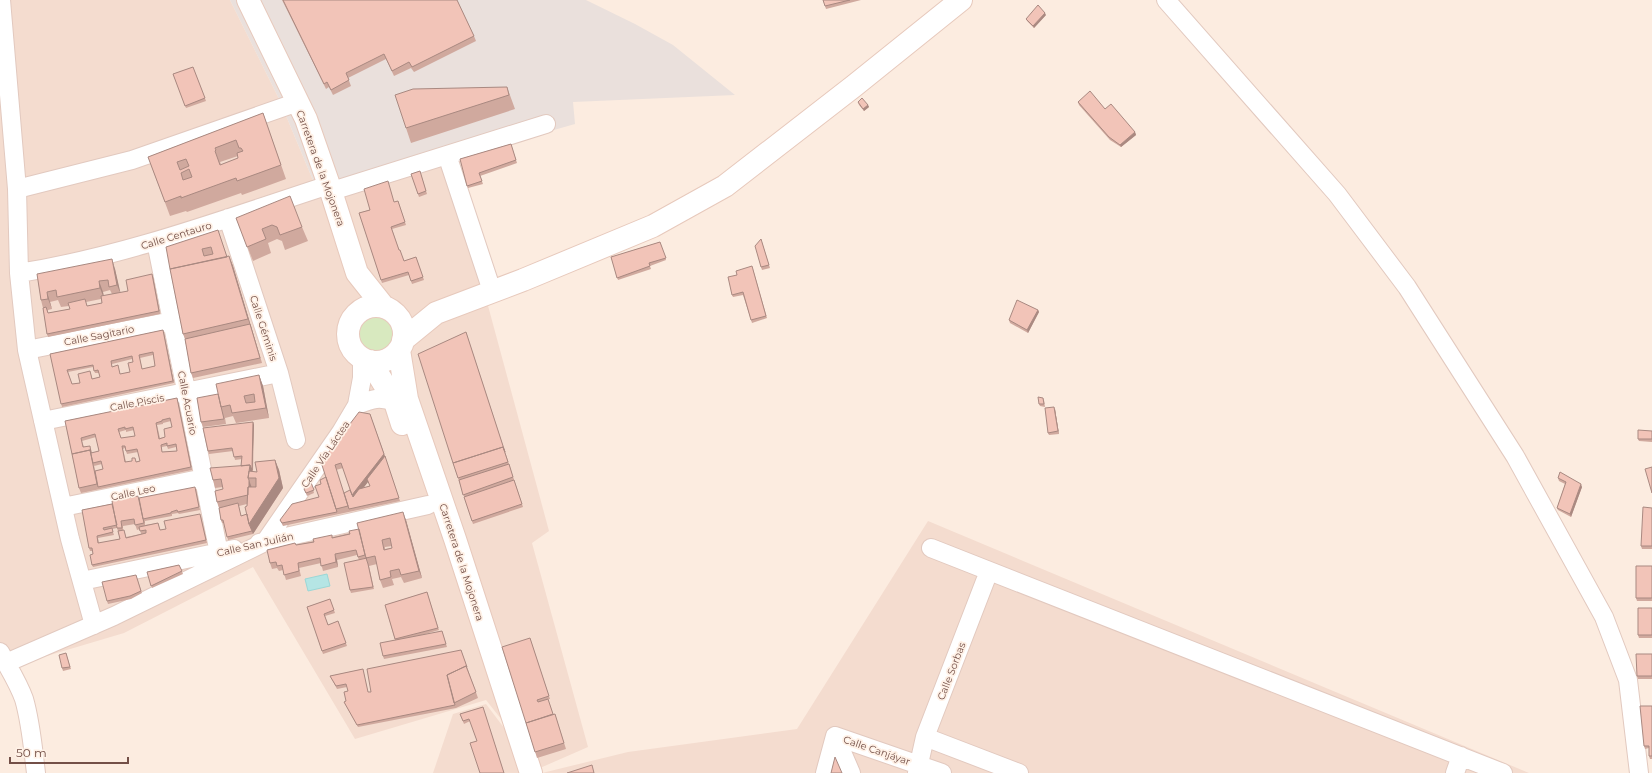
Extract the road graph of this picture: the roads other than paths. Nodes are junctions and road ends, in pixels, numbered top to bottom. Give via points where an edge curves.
1 (1, 0) edge
2 (248, 0) edge
3 (961, 0) edge
4 (1166, 0) edge
5 (298, 102) junction
6 (546, 124) dead end
7 (447, 155) junction
8 (330, 188) junction
9 (16, 190) junction
10 (228, 218) junction
11 (156, 242) junction
12 (357, 273) junction
13 (19, 274) junction
14 (492, 291) junction
15 (387, 308) junction
16 (436, 313) junction
17 (354, 317) junction
18 (172, 321) junction
19 (401, 345) junction
20 (27, 350) junction
21 (366, 359) junction
22 (279, 373) junction
23 (186, 392) junction
24 (395, 402) junction
25 (357, 405) junction
26 (43, 421) junction
27 (296, 440) dead end
28 (204, 478) junction
29 (428, 505) junction
30 (63, 507) junction
31 (265, 542) junction
32 (931, 548) dead end
33 (219, 558) junction
34 (989, 571) junction
35 (82, 581) junction
36 (94, 625) junction
37 (3, 657) edge
38 (835, 736) junction
39 (925, 737) junction
40 (1461, 756) junction
41 (918, 769) edge
42 (36, 773) edge
43 (516, 773) edge
44 (531, 773) edge
45 (825, 773) edge
46 (851, 773) edge
47 (942, 773) edge
48 (1019, 773) edge
49 (1455, 773) edge
50 (1503, 773) edge
51 (1639, 773) edge

1 - 9 street
2 - 5 street, Carretera de la Mojonera
3 - 14 street via 725,186 653,226
4 - 51 street via 1337,194 1407,287 1515,456 1604,617 1628,680
5 - 8 street, Carretera de la Mojonera
5 - 9 street via 132,160
6 - 7 street, Calle Centauro
7 - 8 street, Calle Centauro
7 - 14 street
8 - 10 street, Calle Centauro
8 - 12 street, Carretera de la Mojonera
9 - 13 street
10 - 11 street, Calle Centauro
10 - 22 street, Calle Géminis
11 - 13 street, Calle Centauro
11 - 18 street, Calle Acuario
12 - 15 street, Carretera de la Mojonera
12 - 17 street, Carretera de la Mojonera
13 - 20 street
14 - 16 street
15 - 16 street
15 - 17 street via 368,307
15 - 19 street via 398,316 402,323 404,331
16 - 19 street
17 - 21 street via 350,328 350,341 353,349
18 - 20 street, Calle Sagitario
18 - 23 street, Calle Acuario
19 - 21 street via 382,361
19 - 44 street, Carretera de la Mojonera via 407,399
20 - 26 street
21 - 24 street, Carretera de la Mojonera
21 - 25 street, Calle Vía Láctea
22 - 23 street, Calle Piscis
22 - 27 street, Calle Géminis
23 - 26 street, Calle Piscis
23 - 28 street, Calle Acuario
24 - 25 street via 384,398 371,399
24 - 29 street, Carretera de la Mojonera
25 - 31 street, Calle Vía Láctea via 342,432
26 - 30 street
28 - 30 street, Calle Leo
28 - 33 street, Calle Acuario
29 - 31 street, Calle San Julián
29 - 43 street, Carretera de la Mojonera
30 - 35 street
31 - 33 street, Calle San Julián
32 - 34 street
33 - 35 street, Calle San Julián
33 - 36 street
34 - 39 street, Calle Sorbas
34 - 40 street
35 - 36 street
36 - 37 street
37 - 42 street via 24,699
38 - 41 street, Calle Canjáyar
38 - 45 street
38 - 46 street
39 - 41 street, Calle Sorbas
39 - 48 street
40 - 49 street
40 - 50 street
41 - 47 street, Calle Canjáyar

